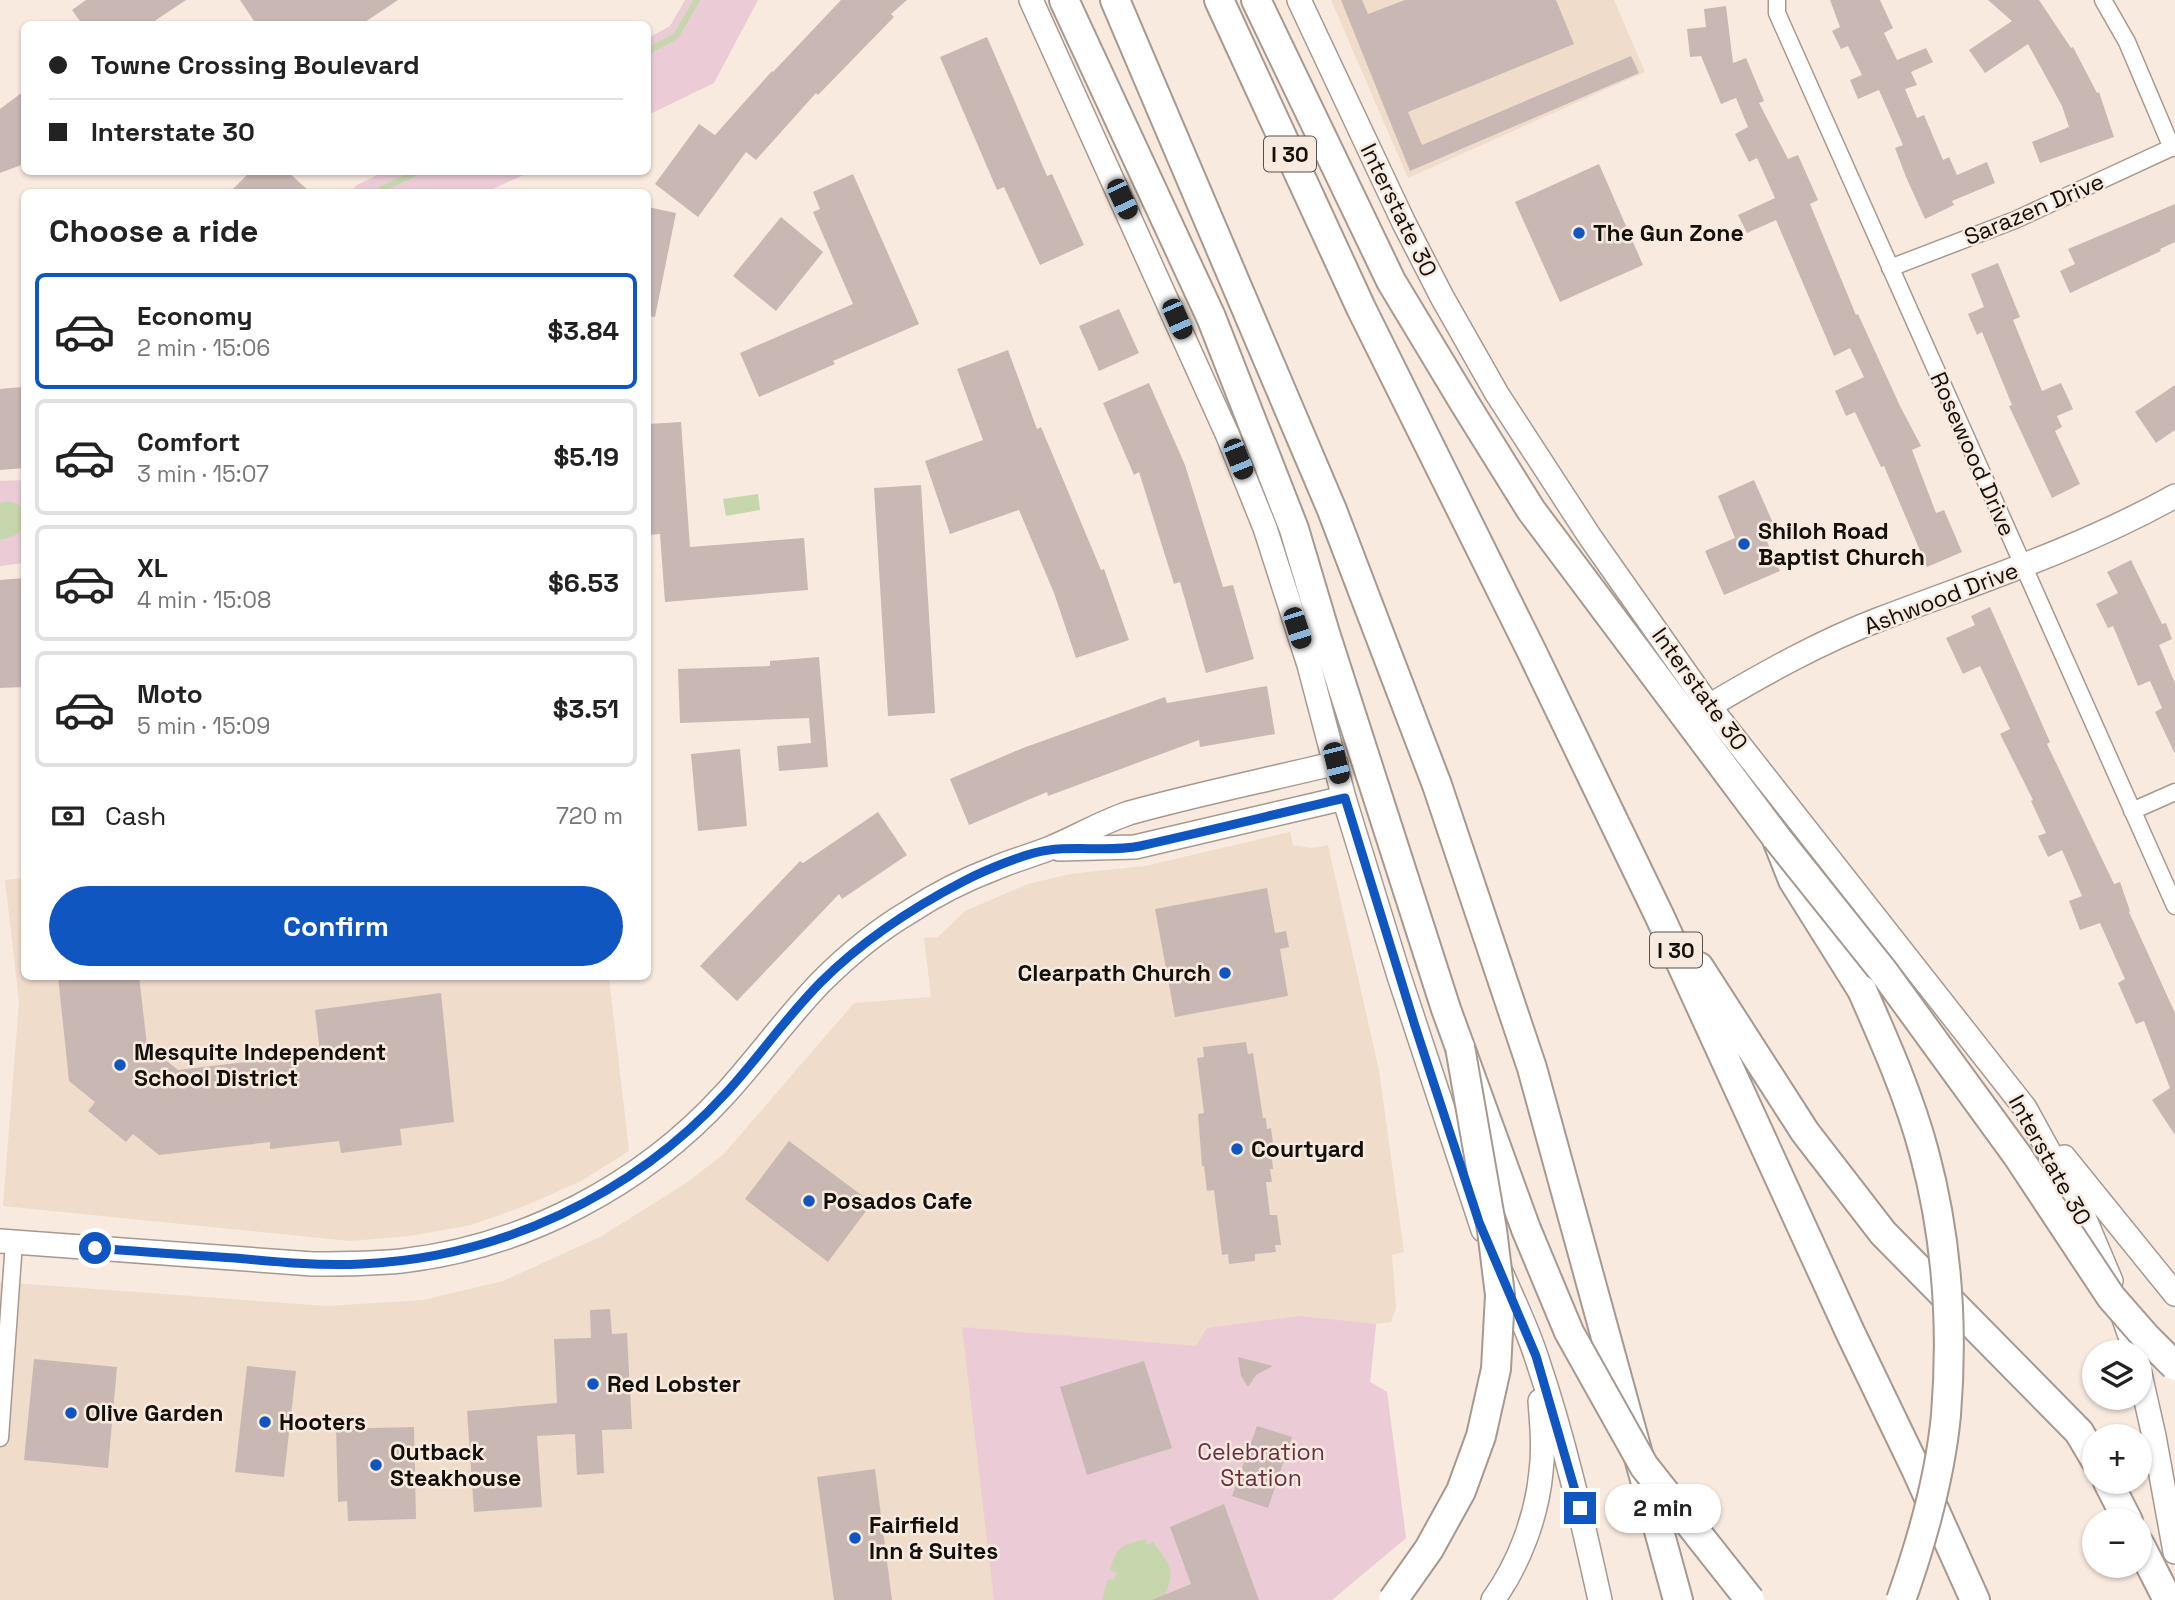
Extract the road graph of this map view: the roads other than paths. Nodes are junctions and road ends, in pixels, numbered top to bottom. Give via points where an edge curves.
1 (1031, 0) edge
2 (1064, 0) edge
3 (1115, 0) edge
4 (1219, 0) edge
5 (1256, 0) edge
6 (1299, 0) edge
7 (1777, 0) edge
8 (2103, 0) edge
9 (2174, 147) edge
10 (1890, 268) junction
11 (2175, 496) edge
12 (2023, 567) junction
13 (1709, 706) junction
14 (1336, 763) junction
15 (2175, 792) edge
16 (1345, 798) junction
17 (2132, 811) junction
18 (1776, 837) junction
19 (1046, 850) junction
20 (1642, 878) junction
21 (2175, 906) edge
22 (1460, 1047) junction
23 (2025, 1108) junction
24 (7, 1242) edge
25 (2175, 1294) edge
26 (2131, 1340) edge
27 (1536, 1356) junction
28 (2175, 1366) edge
29 (2148, 1410) edge
30 (2082, 1437) edge
31 (0, 1438) edge
32 (2175, 1552) edge
33 (2152, 1569) edge
34 (1393, 1600) edge
35 (1493, 1600) edge
36 (1600, 1600) edge
37 (1678, 1600) edge
38 (1751, 1600) edge
39 (1901, 1600) edge
40 (1975, 1600) edge
41 (2168, 1600) edge

1 - 14 main road via 1265,528
2 - 22 highway via 1211,317 1294,529
3 - 37 highway via 1332,510 1437,785 1532,1068
4 - 20 highway, I 30 via 1361,308
5 - 18 highway via 1391,281 1472,416 1531,510
6 - 13 main road, Interstate 30 via 1425,264 1497,394
7 - 10 street, Rosewood Drive via 1777,13
8 - 9 street
9 - 10 street, Sarazen Drive via 2015,220
10 - 12 street, Rosewood Drive
11 - 12 main road, Ashwood Drive
12 - 13 main road, Ashwood Drive via 1827,642
12 - 17 street, Rosewood Drive
13 - 23 main road, Interstate 30
14 - 16 main road
14 - 19 main road via 1127,814
15 - 17 street
16 - 19 main road via 1135,847
16 - 27 main road via 1479,1222
17 - 21 street, Rosewood Drive
18 - 28 highway, bridge via 1883,971 2001,1133 2111,1297
18 - 39 highway, bridge via 1793,880 1861,990 1904,1089 1937,1207 1948,1340 1944,1427 1928,1514
19 - 24 main road via 965,880 875,934 820,983 724,1095 685,1133 599,1195 516,1234 446,1254 361,1264
20 - 30 highway via 1805,1132 1883,1233
20 - 40 highway, I 30
22 - 34 highway, bridge via 1500,1295 1496,1368 1461,1491 1429,1549
22 - 38 highway, bridge via 1569,1332 1644,1466
23 - 25 main road
23 - 26 main road, Interstate 30 via 2081,1210
24 - 31 street
27 - 35 main road via 1541,1473 1518,1556
27 - 36 main road via 1580,1508
29 - 32 main road
33 - 41 highway

